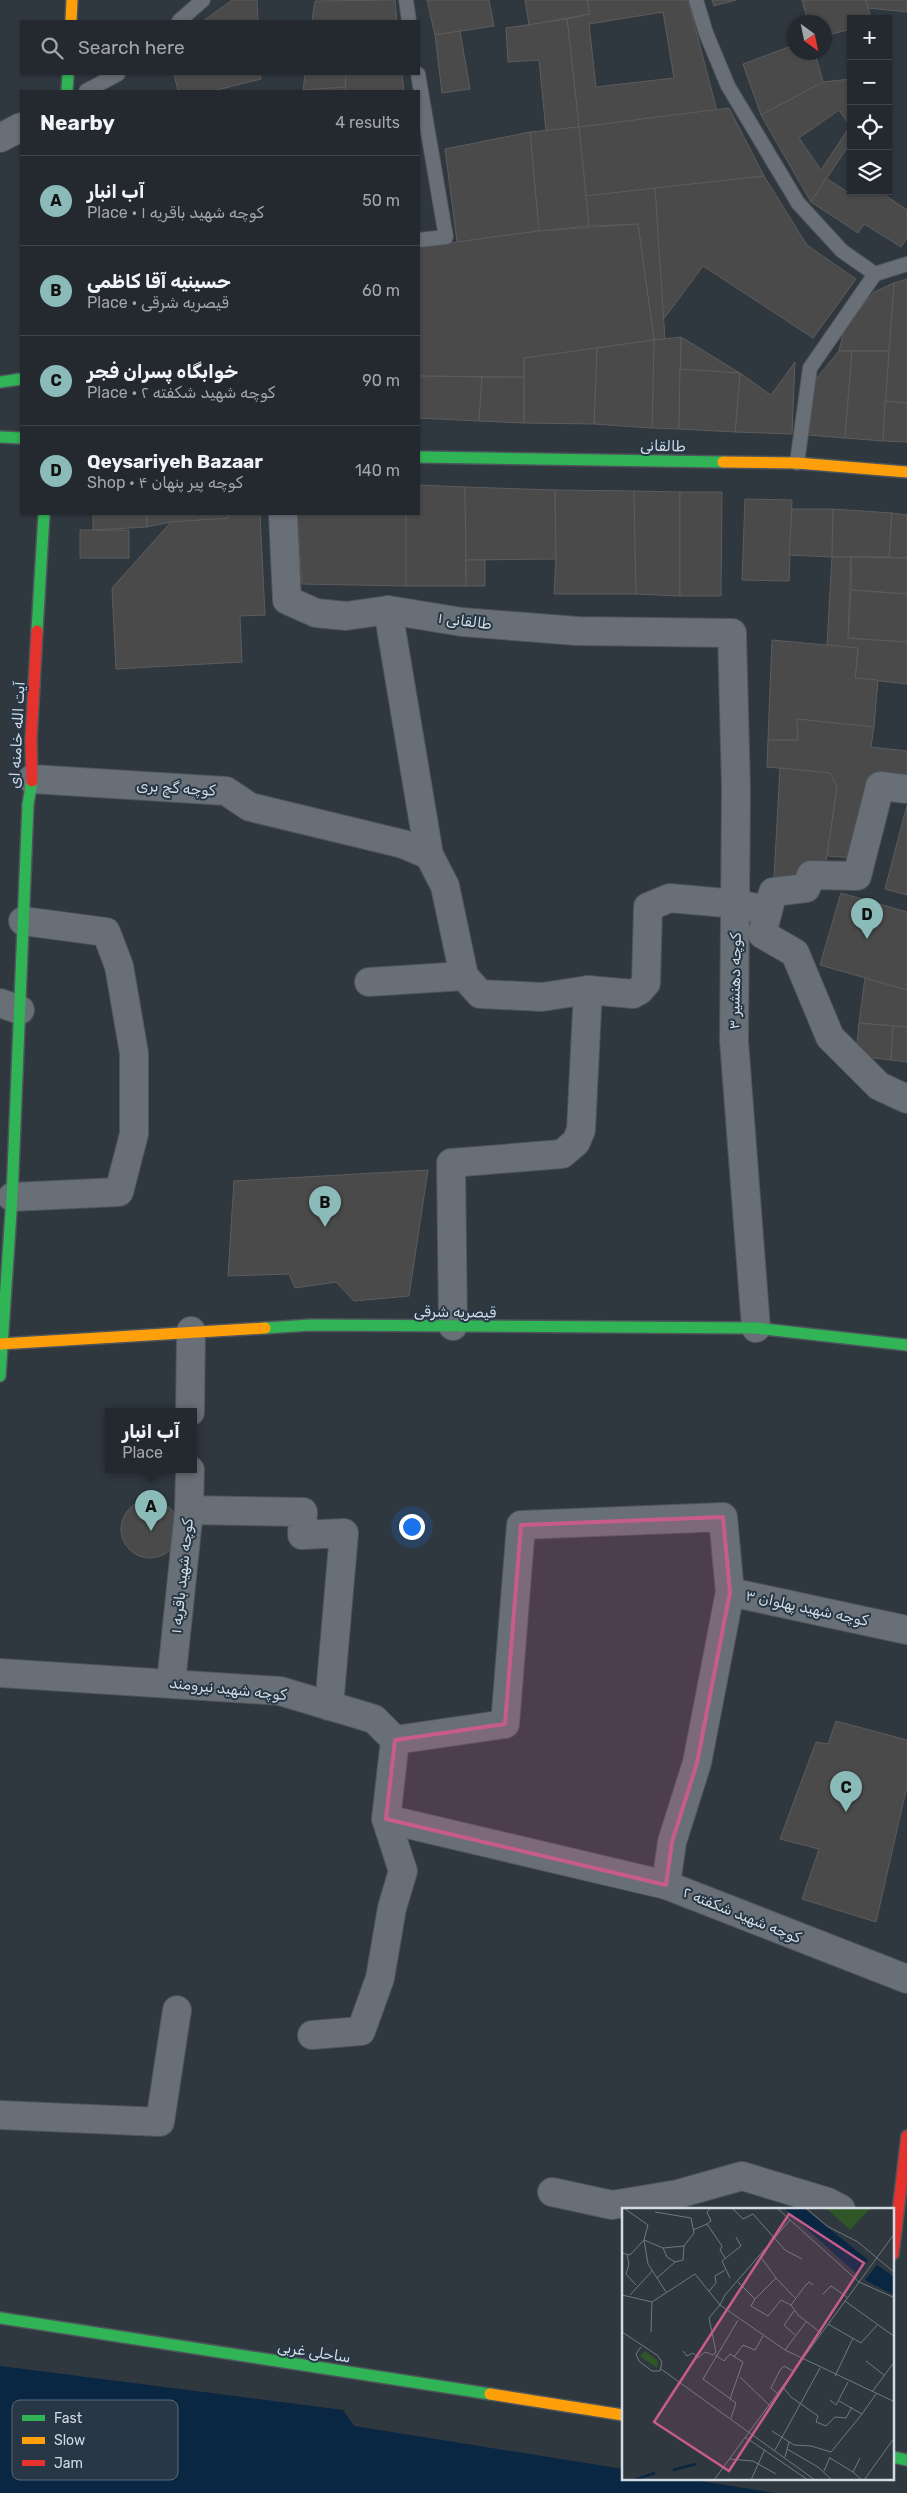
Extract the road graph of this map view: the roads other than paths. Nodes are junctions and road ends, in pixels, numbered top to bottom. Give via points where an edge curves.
1 (72, 0) edge
2 (203, 0) edge
3 (406, 0) edge
4 (696, 0) edge
5 (71, 20) edge
6 (180, 20) edge
7 (409, 20) edge
8 (68, 75) edge
9 (116, 75) edge
10 (418, 75) edge
11 (67, 90) edge
12 (88, 90) edge
13 (20, 128) edge
14 (0, 138) edge
15 (420, 240) edge
16 (907, 264) edge
17 (875, 274) junction
18 (20, 379) edge
19 (0, 382) edge
20 (0, 437) edge
21 (20, 438) edge
22 (420, 456) edge
23 (797, 463) junction
24 (907, 472) edge
25 (44, 515) edge
26 (283, 515) edge
27 (388, 610) junction
28 (732, 633) joint
29 (32, 779) junction
30 (907, 789) edge
31 (429, 856) junction
32 (736, 904) junction
33 (768, 910) junction
34 (23, 921) junction
35 (464, 976) junction
36 (369, 982) dead end
37 (588, 990) junction
38 (10, 1006) edge
39 (907, 1099) edge
40 (12, 1197) junction
41 (454, 1326) junction
42 (756, 1328) junction
43 (191, 1331) junction
44 (1, 1344) edge
45 (907, 1345) edge
46 (0, 1376) edge
47 (190, 1408) edge
48 (190, 1473) edge
49 (189, 1510) junction
50 (730, 1592) junction
51 (907, 1630) edge
52 (0, 1673) edge
53 (171, 1683) junction
54 (329, 1706) junction
55 (395, 1740) junction
56 (697, 1763) joint
57 (386, 1819) junction
58 (666, 1884) junction
59 (907, 1980) edge
60 (177, 2010) dead end
61 (312, 2035) dead end
62 (0, 2115) edge
63 (907, 2136) edge
64 (552, 2192) dead end
65 (839, 2208) edge
66 (897, 2243) edge
67 (0, 2318) edge
68 (622, 2415) edge
69 (894, 2458) edge
70 (907, 2460) edge

1 - 5 main road
2 - 6 lane
3 - 7 lane
4 - 17 lane via 728,86 798,203 842,251
8 - 11 main road
9 - 12 lane
10 - 15 lane via 446,237
13 - 14 street
16 - 17 lane
17 - 23 lane via 810,368
18 - 19 main road
20 - 21 main road
22 - 23 main road, طالقانی
23 - 24 main road, طالقانی
25 - 29 main road, آیت الله خامنه ای via 31,740
26 - 27 street, طالقانی ۱ via 287,600 316,613 346,616
27 - 28 street, طالقانی ۱ via 462,622 577,631
27 - 31 street
28 - 32 street, کوچه دهنشیر ۳
29 - 31 street, کوچه گچ بری via 226,791 250,807 403,844
29 - 34 main road, آیت الله خامنه ای
30 - 33 street via 880,786 857,876 811,875 806,888 773,892
31 - 35 street via 446,886
32 - 33 street
32 - 37 street via 670,898 648,907 646,983 633,994
32 - 42 street, کوچه دهنشیر ۳ via 734,1042
33 - 39 street via 762,934 795,953 830,1037 879,1086
34 - 38 main road, آیت الله خامنه ای
34 - 40 street via 106,932 119,966 134,1053 134,1134 119,1192
35 - 36 street
35 - 37 street via 480,994 542,997
37 - 41 street via 581,1130 576,1142 562,1154 451,1163
38 - 40 main road, آیت الله خامنه ای
40 - 44 main road, آیت الله خامنه ای
41 - 42 main road, قیصریه شرقی
41 - 43 main road, قیصریه شرقی via 311,1325
42 - 45 main road, قیصریه شرقی
43 - 44 main road, قیصریه شرقی
43 - 47 street
44 - 46 main road, آیت الله خامنه ای
48 - 49 street, کوچه شهید باقریه ۱
49 - 53 street, کوچه شهید باقریه ۱
49 - 54 street via 303,1512 302,1535 344,1533
50 - 51 street, کوچه شهید پهلوان ۳
50 - 55 street via 723,1518 521,1525 505,1724
50 - 56 street, کوچه شهید پهلوان ۳
52 - 53 street, کوچه شهید نیرومند
53 - 54 street, کوچه شهید نیرومند via 280,1691
54 - 55 street, کوچه شهید نیرومند via 374,1720
55 - 57 street
56 - 58 street, کوچه شهید شکفته ۲ via 672,1842
57 - 58 street
57 - 61 street via 403,1871 392,1908 380,1978 361,2032
58 - 59 street, کوچه شهید شکفته ۲
60 - 62 street via 160,2122
63 - 66 main road
64 - 65 street via 612,2205 678,2194 742,2176
67 - 68 main road, ساحلی غربی
69 - 70 main road

